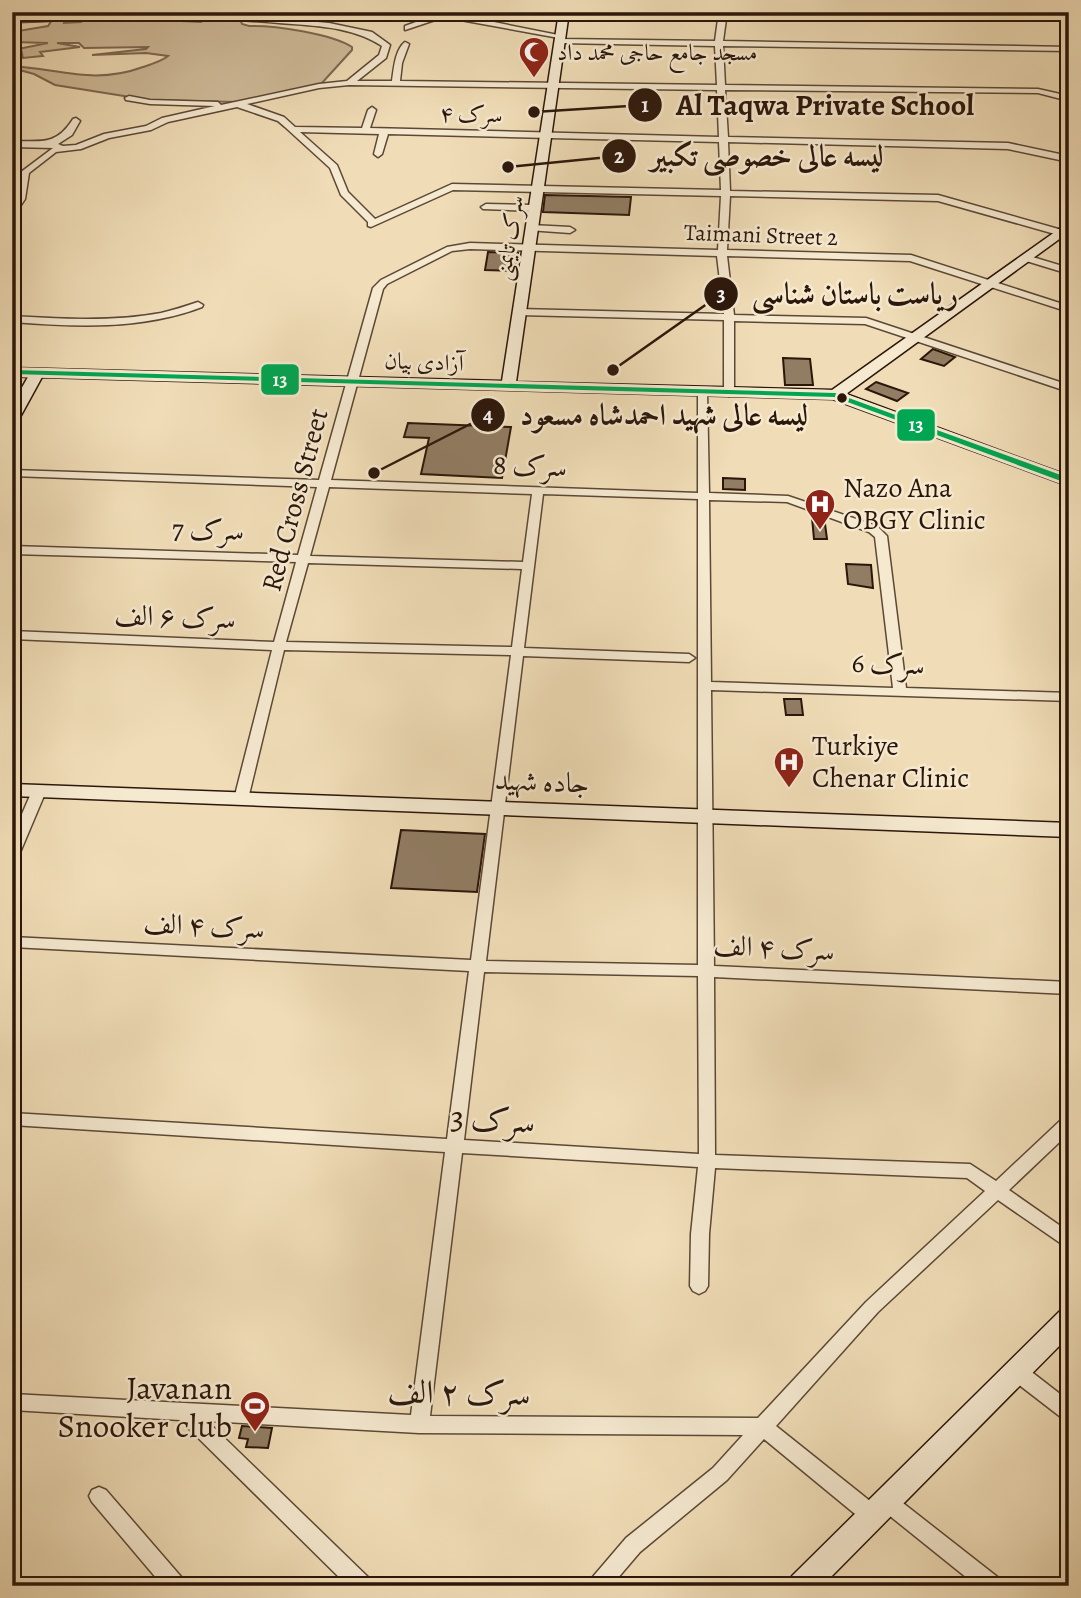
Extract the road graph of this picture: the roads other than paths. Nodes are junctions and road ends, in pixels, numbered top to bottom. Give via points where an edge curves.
1 (431, 12) edge
2 (564, 12) edge
3 (723, 12) edge
4 (443, 15) junction
5 (267, 16) edge
6 (12, 20) edge
7 (408, 28) dead end
8 (560, 38) junction
9 (719, 43) junction
10 (405, 44) dead end
11 (1069, 49) edge
12 (349, 83) junction
13 (397, 83) junction
14 (552, 85) junction
15 (721, 88) junction
16 (129, 98) dead end
17 (1069, 99) edge
18 (238, 104) junction
19 (372, 110) dead end
20 (76, 121) dead end
21 (291, 129) junction
22 (365, 131) junction
23 (384, 131) junction
24 (546, 135) junction
25 (722, 139) junction
26 (12, 144) edge
27 (56, 146) junction
28 (378, 154) dead end
29 (1069, 159) edge
30 (537, 190) junction
31 (726, 195) junction
32 (486, 206) dead end
33 (534, 208) junction
34 (12, 212) edge
35 (531, 228) junction
36 (570, 230) dead end
37 (1066, 231) edge
38 (528, 248) junction
39 (722, 254) junction
40 (1026, 258) junction
41 (1069, 271) edge
42 (989, 284) junction
43 (198, 305) dead end
44 (1069, 309) edge
45 (519, 312) junction
46 (12, 319) edge
47 (729, 319) junction
48 (917, 337) junction
49 (12, 372) edge
50 (37, 373) junction
51 (352, 382) junction
52 (508, 387) junction
53 (1069, 388) edge
54 (703, 393) junction
55 (729, 393) junction
56 (835, 395) junction
57 (12, 419) edge
58 (12, 473) edge
59 (1069, 481) edge
60 (326, 484) junction
61 (537, 491) junction
62 (704, 496) junction
63 (12, 550) edge
64 (306, 557) junction
65 (528, 566) junction
66 (12, 635) edge
67 (279, 646) junction
68 (517, 652) junction
69 (689, 658) dead end
70 (705, 686) junction
71 (900, 692) junction
72 (1069, 697) edge
73 (12, 790) edge
74 (39, 791) junction
75 (241, 799) junction
76 (498, 808) junction
77 (706, 816) junction
78 (1069, 830) edge
79 (12, 855) edge
80 (12, 942) edge
81 (477, 966) junction
82 (707, 971) junction
83 (1069, 988) edge
84 (12, 1119) edge
85 (1069, 1123) edge
86 (454, 1146) junction
87 (707, 1161) junction
88 (996, 1188) junction
89 (1069, 1242) edge
90 (699, 1286) dead end
91 (1069, 1319) edge
92 (1017, 1372) junction
93 (12, 1402) edge
94 (184, 1411) junction
95 (1069, 1412) edge
96 (419, 1424) junction
97 (763, 1427) junction
98 (99, 1496) dead end
99 (880, 1509) junction
100 (176, 1586) edge
101 (363, 1586) edge
102 (598, 1586) edge
103 (802, 1586) edge
104 (993, 1586) edge

1 - 4 street
2 - 8 main road, سرک تایمنی
3 - 9 street
4 - 7 street
4 - 8 street
5 - 6 street via 164,13
5 - 12 street via 369,34 386,45 383,56
8 - 9 street
8 - 14 main road, سرک تایمنی
9 - 11 street
9 - 15 street
10 - 13 street
12 - 13 street
12 - 18 street
13 - 14 street
14 - 15 street
14 - 24 main road, سرک تایمنی
15 - 17 street via 1038,91
15 - 25 street
16 - 18 street
18 - 21 street via 281,119
18 - 27 street via 74,148
19 - 22 street
20 - 27 street
21 - 22 street, سرک ۴
21 - 30 street via 334,167 344,193 372,223 449,188
22 - 23 street, سرک ۴
23 - 24 street, سرک ۴
23 - 28 street
24 - 25 street, سرک ۴
24 - 30 main road, سرک تایمنی
25 - 29 street, سرک ۴ via 1015,146
25 - 31 street
26 - 27 street
27 - 34 street via 27,169
30 - 31 street
30 - 33 main road, سرک تایمنی
31 - 37 street via 938,198
31 - 39 street
32 - 33 street
33 - 35 main road, سرک تایمنی
35 - 36 street
35 - 38 main road, سرک تایمنی
37 - 40 main road
38 - 39 street, Taimani Street 2
38 - 45 main road, سرک تایمنی
38 - 51 street, Red Cross Street via 460,247 384,282 378,288
39 - 42 street, Taimani Street 2 via 911,258
39 - 47 street
40 - 41 street
40 - 42 main road
42 - 44 street, Taimani Street 2
42 - 48 main road
43 - 46 street via 154,317 81,322
45 - 47 street
45 - 52 main road, سرک تایمنی
47 - 48 street via 866,321
47 - 55 street
48 - 53 street
48 - 56 main road
49 - 50 main road, آزادی بیان
50 - 51 main road, آزادی بیان
50 - 57 main road
51 - 52 main road, آزادی بیان
51 - 60 street, Red Cross Street
52 - 54 main road, آزادی بیان
54 - 55 main road, آزادی بیان
54 - 62 street
55 - 56 main road, آزادی بیان
56 - 59 main road, آزادی بیان
58 - 60 street, سرک 8
60 - 61 street, سرک 8
60 - 64 street, Red Cross Street
61 - 62 street, سرک 8
61 - 65 street
62 - 70 street
62 - 71 street, سرک 8 via 788,499 877,532
63 - 64 street, سرک 7
64 - 65 street, سرک 7
64 - 67 street, Red Cross Street
65 - 68 street
66 - 67 street, سرک ۶ الف
67 - 68 street, سرک ۶ الف
67 - 75 street, Red Cross Street
68 - 69 street
68 - 76 street
70 - 71 street, سرک 6
70 - 77 street
71 - 72 street, سرک 6
73 - 74 main road, جاده شهید
74 - 75 main road, جاده شهید
74 - 79 street
75 - 76 main road, جاده شهید
76 - 77 main road, جاده شهید
76 - 81 street
77 - 78 main road, جاده شهید
77 - 82 street
80 - 81 street, سرک ۴ الف
81 - 82 street, سرک ۴ الف
81 - 86 street
82 - 83 street, سرک ۴ الف
82 - 87 street
84 - 86 street, سرک 3
85 - 88 street
86 - 87 street, سرک 3
86 - 96 street
87 - 88 street, سرک 3 via 970,1171
87 - 90 street
88 - 89 street
88 - 97 street via 872,1307
91 - 92 main road
92 - 95 street
92 - 99 main road
93 - 94 street, سرک ۲ الف
94 - 96 street, سرک ۲ الف
94 - 101 street
96 - 97 street, سرک ۲ الف
97 - 99 street
97 - 102 street via 720,1474 633,1545
98 - 100 street
99 - 103 main road
99 - 104 street

